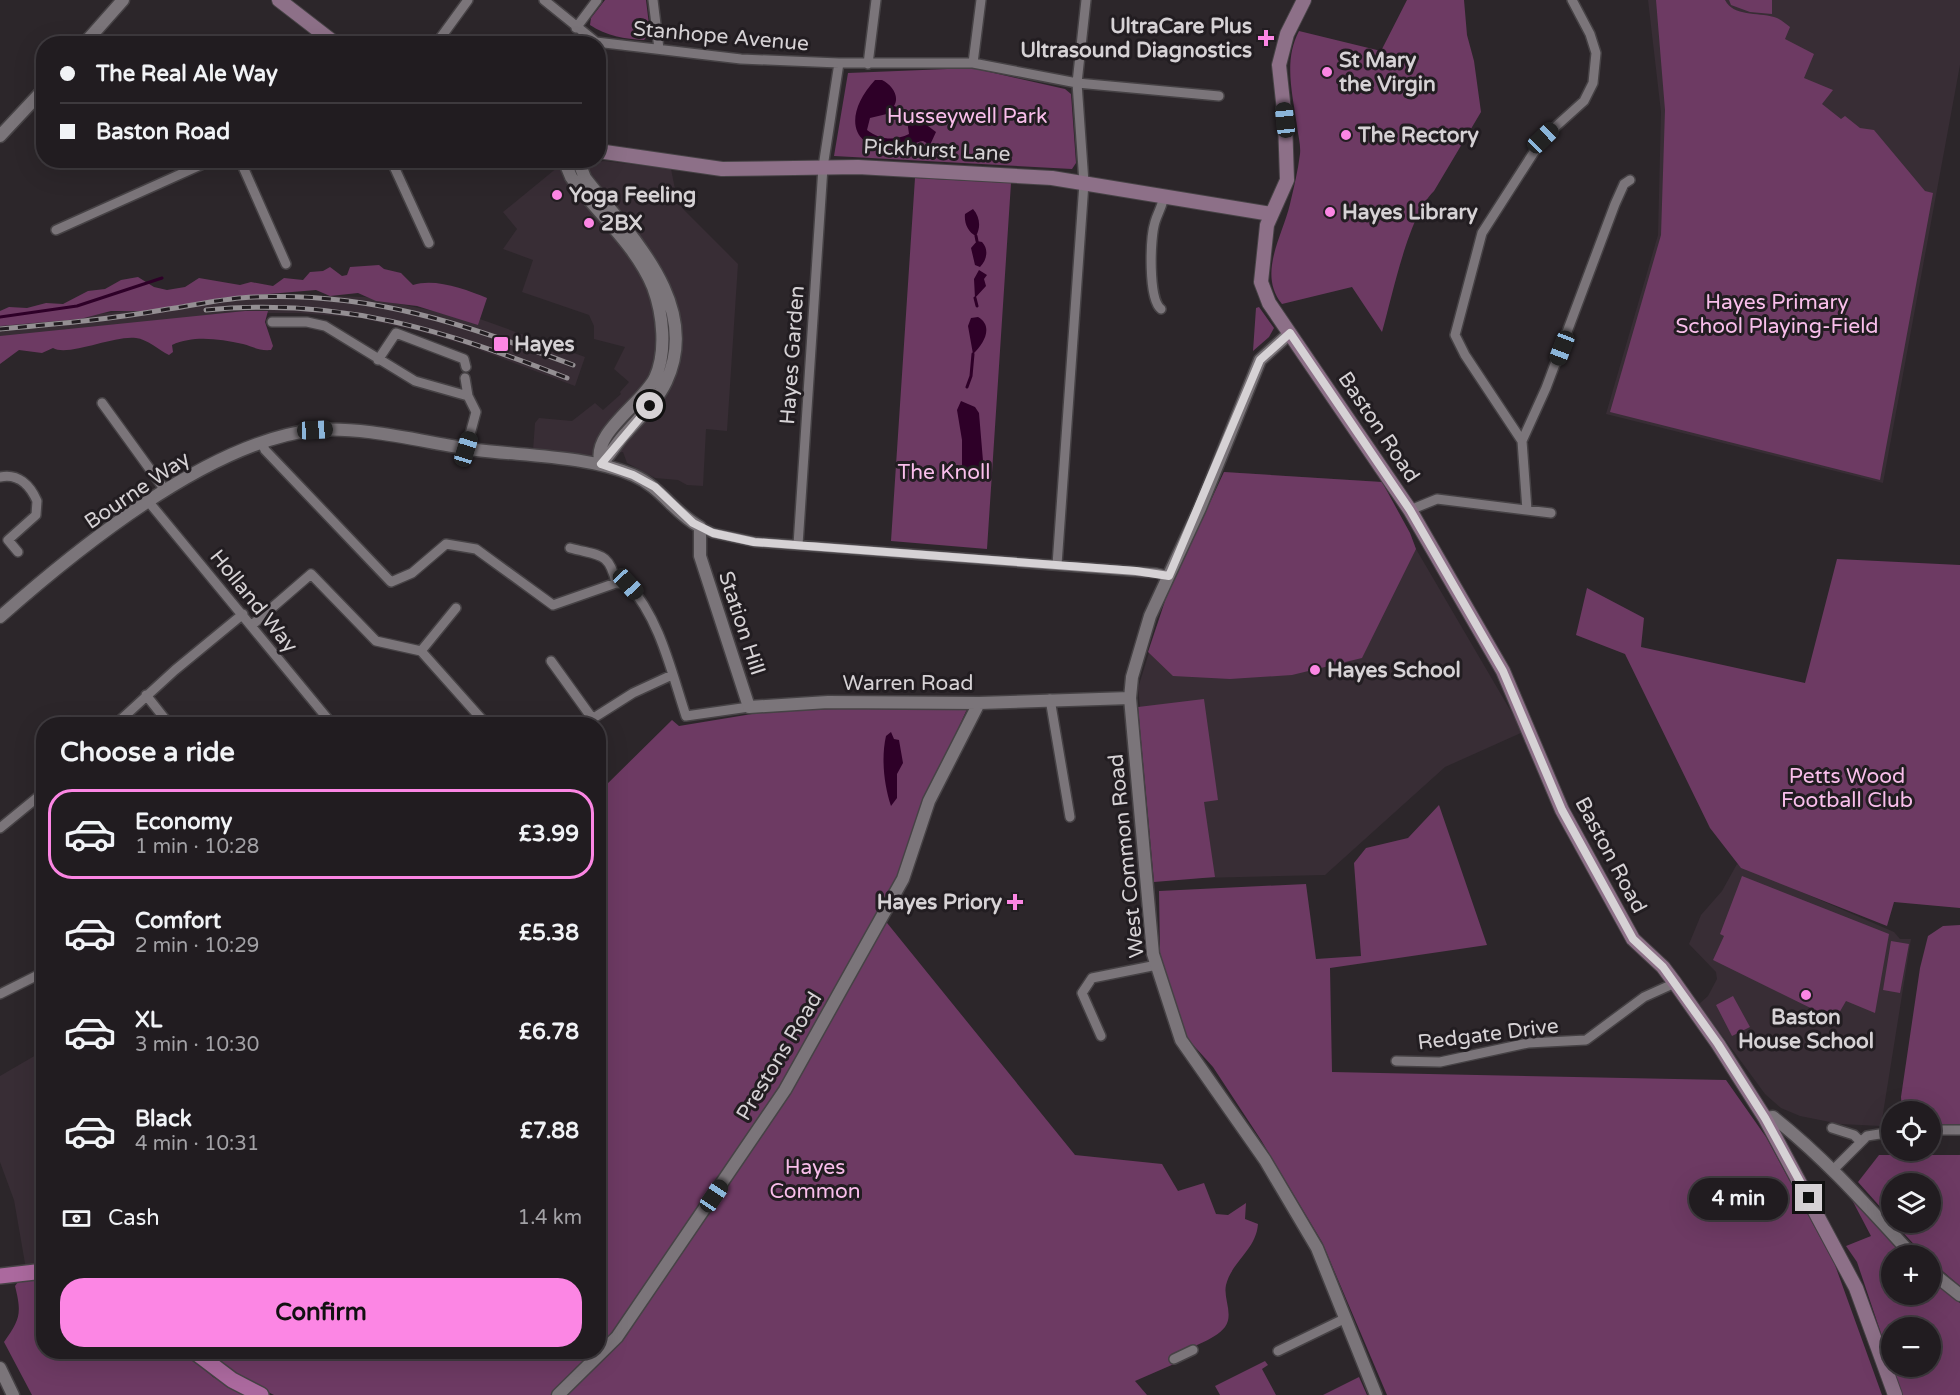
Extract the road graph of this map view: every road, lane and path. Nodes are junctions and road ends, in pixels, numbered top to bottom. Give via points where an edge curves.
1 (123, 0) edge
2 (279, 0) edge
3 (468, 0) edge
4 (544, 0) edge
5 (597, 0) edge
6 (653, 0) edge
7 (876, 0) edge
8 (981, 0) edge
9 (1086, 0) edge
10 (1304, 0) edge
11 (1572, 0) edge
12 (576, 28) junction
13 (91, 36) edge
14 (326, 36) edge
15 (442, 36) edge
16 (587, 36) edge
17 (606, 43) edge
18 (659, 49) junction
19 (839, 63) junction
20 (974, 63) junction
21 (868, 64) junction
22 (1077, 83) junction
23 (1219, 96) dead end
24 (36, 98) edge
25 (0, 136) edge
26 (606, 152) edge
27 (823, 167) junction
28 (194, 168) edge
29 (243, 168) edge
30 (395, 168) edge
31 (567, 168) edge
32 (582, 168) edge
33 (1630, 180) dead end
34 (1083, 183) junction
35 (1164, 195) junction
36 (1271, 214) junction
37 (56, 230) dead end
38 (429, 243) dead end
39 (285, 264) dead end
40 (1161, 309) dead end
41 (272, 322) dead end
42 (1290, 333) junction
43 (378, 360) junction
44 (468, 362) dead end
45 (465, 378) dead end
46 (468, 396) junction
47 (102, 403) dead end
48 (1522, 441) junction
49 (262, 443) junction
50 (466, 449) junction
51 (601, 464) junction
52 (0, 477) edge
53 (165, 490) junction
54 (148, 501) junction
55 (1410, 510) junction
56 (1527, 510) junction
57 (1551, 513) dead end
58 (700, 527) junction
59 (798, 545) junction
60 (570, 548) dead end
61 (18, 552) dead end
62 (1057, 565) junction
63 (1169, 576) junction
64 (616, 583) junction
65 (456, 608) dead end
66 (243, 614) junction
67 (0, 617) edge
68 (252, 626) junction
69 (421, 651) junction
70 (551, 661) dead end
71 (672, 675) junction
72 (146, 695) junction
73 (1130, 698) junction
74 (1050, 699) junction
75 (979, 703) junction
76 (749, 707) junction
77 (123, 717) edge
78 (163, 717) edge
79 (326, 717) edge
80 (480, 717) edge
81 (591, 717) edge
82 (594, 717) edge
83 (36, 799) edge
84 (1070, 817) dead end
85 (0, 828) edge
86 (1157, 965) junction
87 (36, 976) edge
88 (1675, 983) junction
89 (0, 994) edge
90 (1101, 1036) dead end
91 (1396, 1061) dead end
92 (1765, 1118) junction
93 (1832, 1128) dead end
94 (1941, 1130) edge
95 (1960, 1130) edge
96 (1881, 1134) edge
97 (1860, 1141) junction
98 (1833, 1170) junction
99 (1903, 1245) edge
100 (36, 1272) edge
101 (0, 1276) edge
102 (1941, 1280) edge
103 (1960, 1295) edge
104 (1346, 1318) junction
105 (606, 1348) edge
106 (1193, 1350) dead end
107 (1278, 1352) dead end
108 (204, 1359) edge
109 (595, 1359) edge
110 (1174, 1359) dead end
111 (0, 1368) edge
112 (13, 1395) edge
113 (261, 1395) edge
114 (558, 1395) edge
115 (1376, 1395) edge
116 (1895, 1395) edge

1 - 13 street
2 - 14 main road
3 - 15 street
4 - 12 street, Stanhope Avenue
5 - 12 street
6 - 18 street
7 - 21 street
8 - 20 street
9 - 22 street
10 - 36 main road, Baston Road via 1287,34 1279,65 1287,180
11 - 48 street via 1596,53 1593,83 1584,101 1543,138 1482,234 1455,335
12 - 16 street, Stanhope Avenue
17 - 18 street, Stanhope Avenue
18 - 19 street, Stanhope Avenue via 741,59
19 - 21 street, Stanhope Avenue
19 - 27 street, Hayes Garden
20 - 21 street, Stanhope Avenue
20 - 22 street, Stanhope Avenue
22 - 23 street, Stanhope Avenue
22 - 34 street
24 - 25 street
26 - 27 main road, Pickhurst Lane via 722,169
27 - 34 main road, Pickhurst Lane via 933,170
27 - 59 street, Hayes Garden
28 - 37 street
29 - 39 street
30 - 38 street
31 - 51 street via 645,270 660,321 660,357 655,377 602,442 598,453
32 - 51 street via 585,178 657,270 674,326 673,361 665,383
33 - 48 street via 1615,204
34 - 35 main road, Pickhurst Lane
34 - 62 street
35 - 36 main road, Pickhurst Lane
35 - 40 street via 1155,222 1152,267 1155,303
36 - 42 main road, Baston Road via 1261,282 1269,303
41 - 43 street via 325,326
42 - 55 main road, Baston Road
42 - 63 street, West Common Road via 1260,360
43 - 44 street via 396,333
43 - 46 street via 415,381
45 - 46 street
46 - 50 street via 476,412
47 - 53 street
48 - 56 street
49 - 50 street, Bourne Way via 302,432 340,430
49 - 53 street, Bourne Way
49 - 64 street via 391,582 412,573 446,544 476,549 553,605
50 - 51 street, Bourne Way
51 - 58 street via 648,483
52 - 61 street via 20,479 37,501 36,515 8,540
53 - 54 street, Bourne Way
54 - 66 street, Holland Way
54 - 67 street, Bourne Way
55 - 56 street via 1437,499
55 - 88 main road, Baston Road via 1503,671 1562,810 1591,866 1633,939
56 - 57 street
58 - 59 street via 736,539
58 - 76 street, Station Hill via 700,556
59 - 62 street
60 - 64 street via 606,558
62 - 63 street
63 - 73 street, West Common Road via 1147,626
64 - 71 street via 628,584 641,599
65 - 69 street
66 - 68 street, Holland Way
66 - 72 street
68 - 69 street via 311,574 376,641
68 - 79 street, Holland Way
69 - 80 street
70 - 81 street
71 - 76 street, Warren Road via 686,716
71 - 82 street
72 - 77 street
72 - 78 street
73 - 74 street, Warren Road
73 - 86 street, West Common Road
74 - 75 street, Warren Road
74 - 84 street
75 - 76 street, Warren Road via 828,702
75 - 105 street, Prestons Road via 928,801 903,879 785,1090
83 - 85 street
86 - 90 street via 1092,978 1082,993
86 - 104 street, West Common Road via 1181,1040 1265,1160 1317,1248
87 - 89 street
88 - 91 street, Redgate Drive via 1644,997 1586,1040 1528,1043 1440,1062
88 - 92 main road, Baston Road
92 - 98 street via 1773,1117
92 - 116 main road, Baston Road via 1856,1288
93 - 97 street
94 - 95 street
96 - 97 street
97 - 98 street
98 - 99 street
100 - 101 highway
102 - 103 street
104 - 107 street
104 - 115 street, West Common Road
106 - 110 street
108 - 113 highway
109 - 114 street, Prestons Road
111 - 112 street

